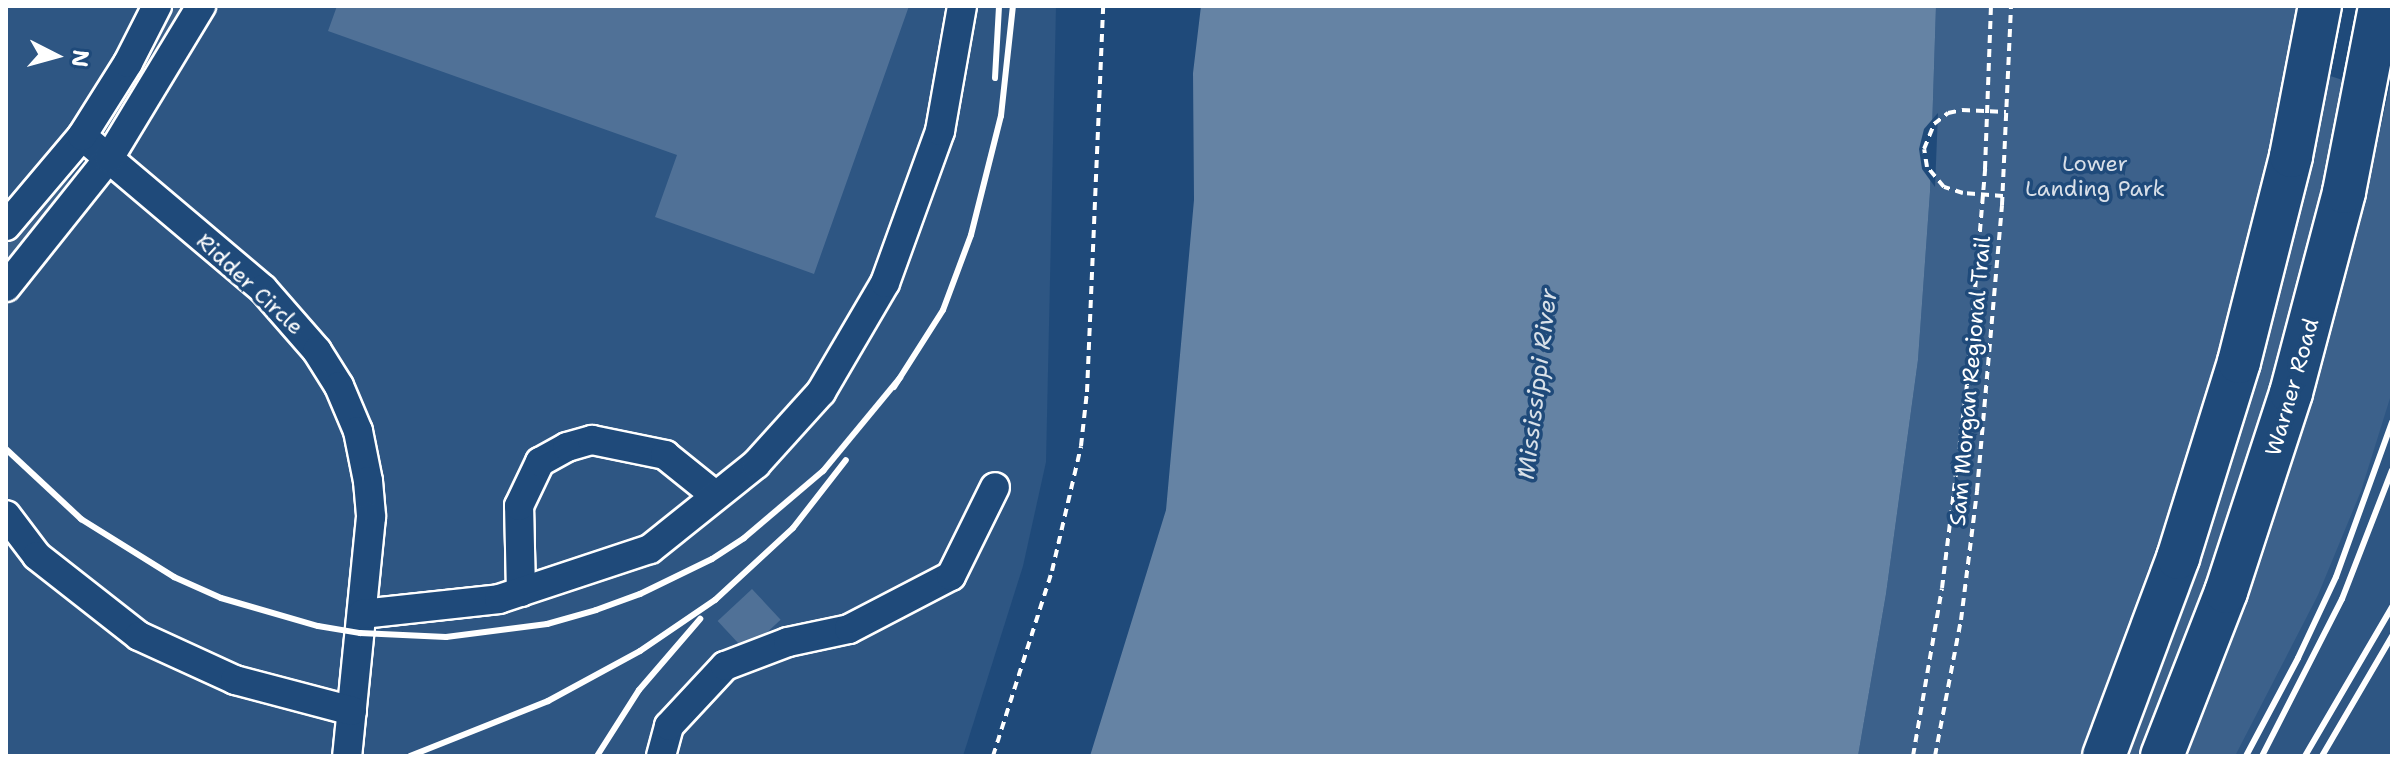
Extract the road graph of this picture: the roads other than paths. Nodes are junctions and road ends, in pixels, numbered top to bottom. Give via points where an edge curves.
1 (157, 6) edge
2 (201, 6) edge
3 (962, 6) edge
4 (2320, 6) edge
5 (2380, 6) edge
6 (82, 136) junction
7 (109, 158) junction
8 (6, 226) edge
9 (6, 287) edge
10 (995, 487) dead end
11 (716, 496) junction
12 (6, 515) edge
13 (521, 592) junction
14 (362, 614) junction
15 (352, 711) junction
16 (347, 756) edge
17 (661, 756) edge
18 (2104, 756) edge
19 (2162, 756) edge

1 - 6 street
2 - 7 street
3 - 11 street via 940,131 885,283 821,392 756,464
4 - 18 highway via 2288,170 2232,387 2178,558
5 - 19 highway, Warner Road via 2353,156 2298,369 2235,566
6 - 7 street, Ridder Circle
6 - 8 street
7 - 9 street
7 - 14 street, Ridder Circle via 282,309 339,386 358,431 368,481 370,540
10 - 17 street via 951,576 849,629 788,642 725,666 669,726
11 - 13 street via 650,549
11 - 13 street via 665,455 646,448 592,440 567,447 540,462 519,506
12 - 15 street via 37,556 139,636 235,680
13 - 14 street
14 - 15 street, Ridder Circle
15 - 16 street, Ridder Circle

